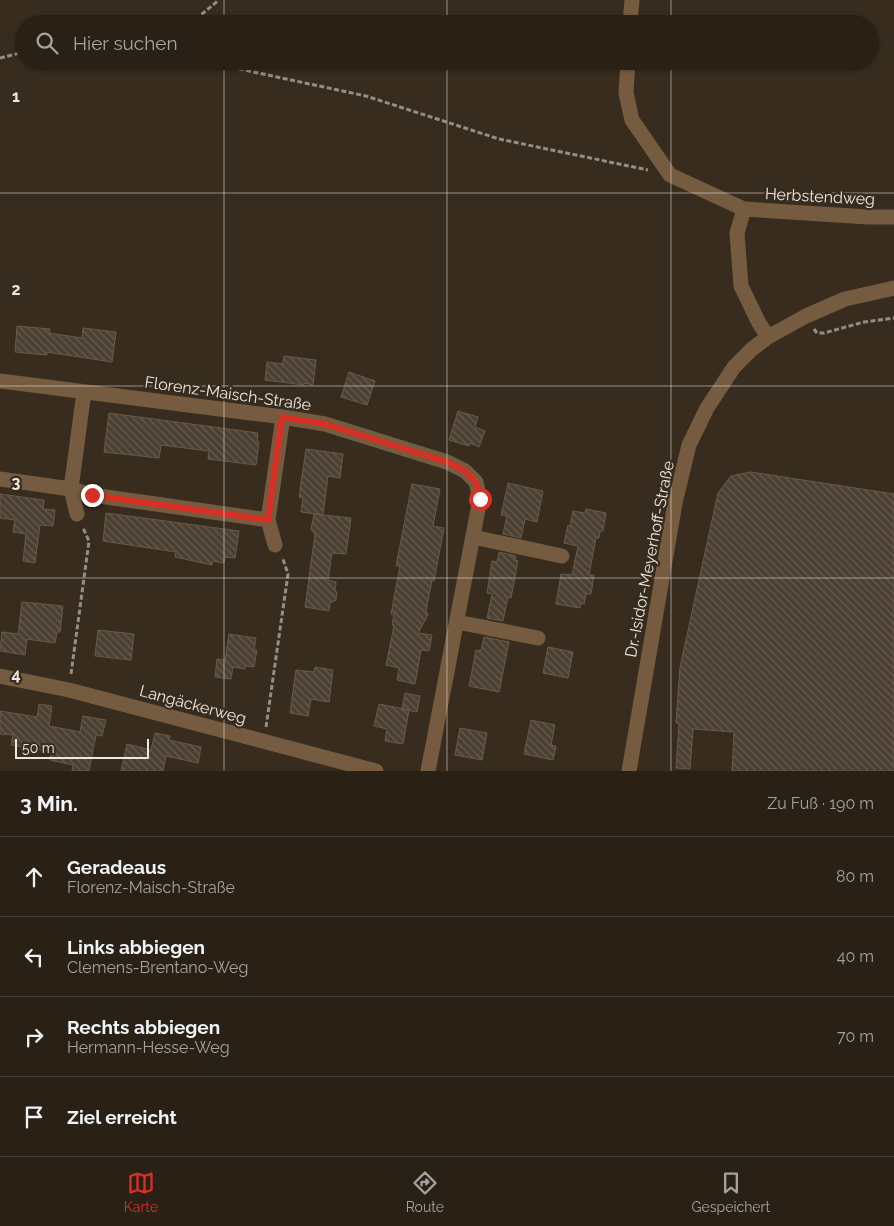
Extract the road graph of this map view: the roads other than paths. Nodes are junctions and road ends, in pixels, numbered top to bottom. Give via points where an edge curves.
1 (632, 0) edge
2 (631, 15) edge
3 (627, 70) edge
4 (744, 209) junction
5 (894, 217) edge
6 (894, 288) edge
7 (768, 336) junction
8 (0, 381) edge
9 (84, 392) junction
10 (282, 417) junction
11 (0, 479) edge
12 (70, 490) junction
13 (77, 514) road end
14 (268, 520) junction
15 (473, 537) junction
16 (275, 545) road end
17 (562, 556) dead end
18 (457, 622) junction
19 (538, 638) dead end
20 (0, 676) edge
21 (334, 766) edge
22 (376, 771) edge
23 (428, 771) edge
24 (629, 771) edge

1 - 2 street
3 - 4 street, Herbstendweg via 626,94 632,120 670,175
4 - 5 street, Herbstendweg
4 - 7 street, Herbstendweg via 737,233 741,286
6 - 7 street, Dr.-Isidor-Meyerhoff-Straße via 845,299
7 - 24 street, Dr.-Isidor-Meyerhoff-Straße via 734,367 707,408 690,445 675,503
8 - 9 street, Florenz-Maisch-Straße
9 - 10 street, Florenz-Maisch-Straße
9 - 12 street
10 - 14 street
10 - 15 street, Florenz-Maisch-Straße via 325,424 447,462 465,471 476,482 480,499
11 - 12 street
12 - 13 street
12 - 14 street
14 - 16 street
15 - 17 street
15 - 18 street, Florenz-Maisch-Straße
18 - 19 street
18 - 23 street, Florenz-Maisch-Straße
20 - 21 street, Langäckerweg via 69,690 264,741
21 - 22 street, Langäckerweg

